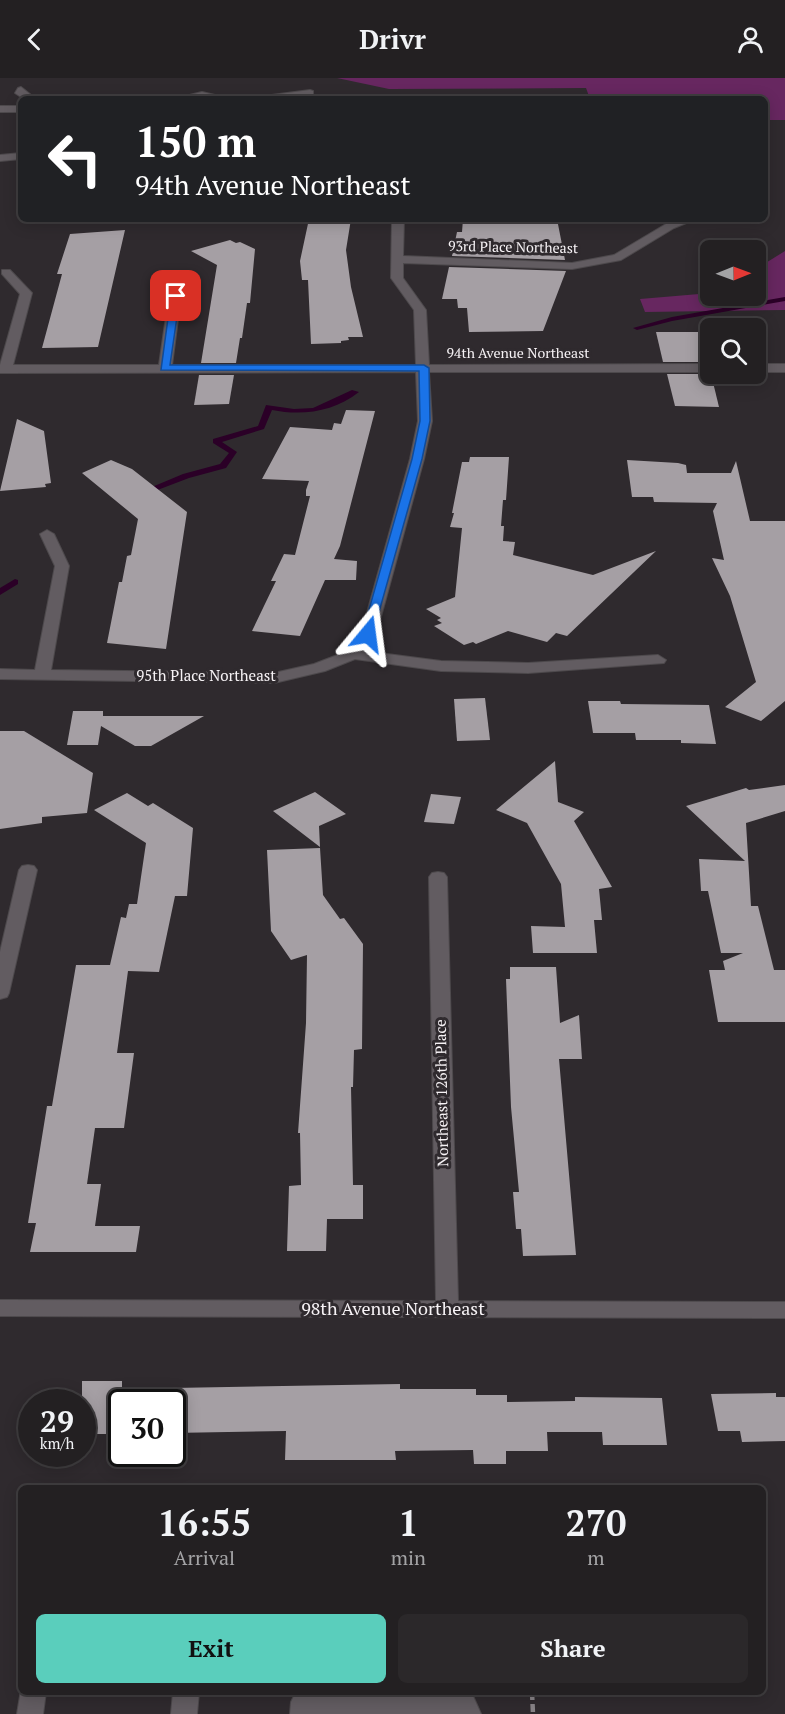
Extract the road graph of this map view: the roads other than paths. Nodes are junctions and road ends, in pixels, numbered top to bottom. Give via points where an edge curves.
1 (21, 90) dead end
2 (310, 93) dead end
3 (25, 96) edge
4 (287, 96) edge
5 (0, 109) edge
6 (18, 109) edge
7 (18, 156) edge
8 (0, 158) edge
9 (398, 222) edge
10 (681, 222) edge
11 (396, 259) junction
12 (6, 272) dead end
13 (164, 278) dead end
14 (165, 368) junction
15 (424, 368) junction
16 (700, 368) edge
17 (766, 368) edge
18 (785, 368) edge
19 (3, 369) edge
20 (47, 534) dead end
21 (353, 654) junction
22 (658, 660) dead end
23 (0, 674) edge
24 (42, 675) junction
25 (28, 870) dead end
26 (438, 877) dead end
27 (0, 993) edge
28 (0, 1308) edge
29 (447, 1309) junction
30 (785, 1310) edge
31 (33, 1695) edge
32 (186, 1695) edge
33 (30, 1714) edge
34 (184, 1714) edge
35 (303, 1714) edge
36 (468, 1714) edge

1 - 3 street
2 - 4 street
5 - 6 street
7 - 8 street
9 - 11 street
10 - 11 street, 93rd Place Northeast via 617,258 572,266
11 - 15 street via 397,278 420,310
12 - 19 street via 26,293
13 - 14 street via 176,296
14 - 15 street, 94th Avenue Northeast
14 - 19 street, 94th Avenue Northeast
15 - 16 street, 94th Avenue Northeast
15 - 21 street via 425,421 417,459 368,634
17 - 18 street
20 - 24 street via 63,566
21 - 22 street, 95th Place Northeast via 452,666 528,668
21 - 24 street, 95th Place Northeast via 319,668 274,678
23 - 24 street, 95th Place Northeast
25 - 27 street
26 - 29 street, Northeast 126th Place
28 - 29 street, 98th Avenue Northeast
29 - 30 street, 98th Avenue Northeast
31 - 33 street
32 - 34 street
35 - 36 street via 304,1702 327,1702 464,1704

